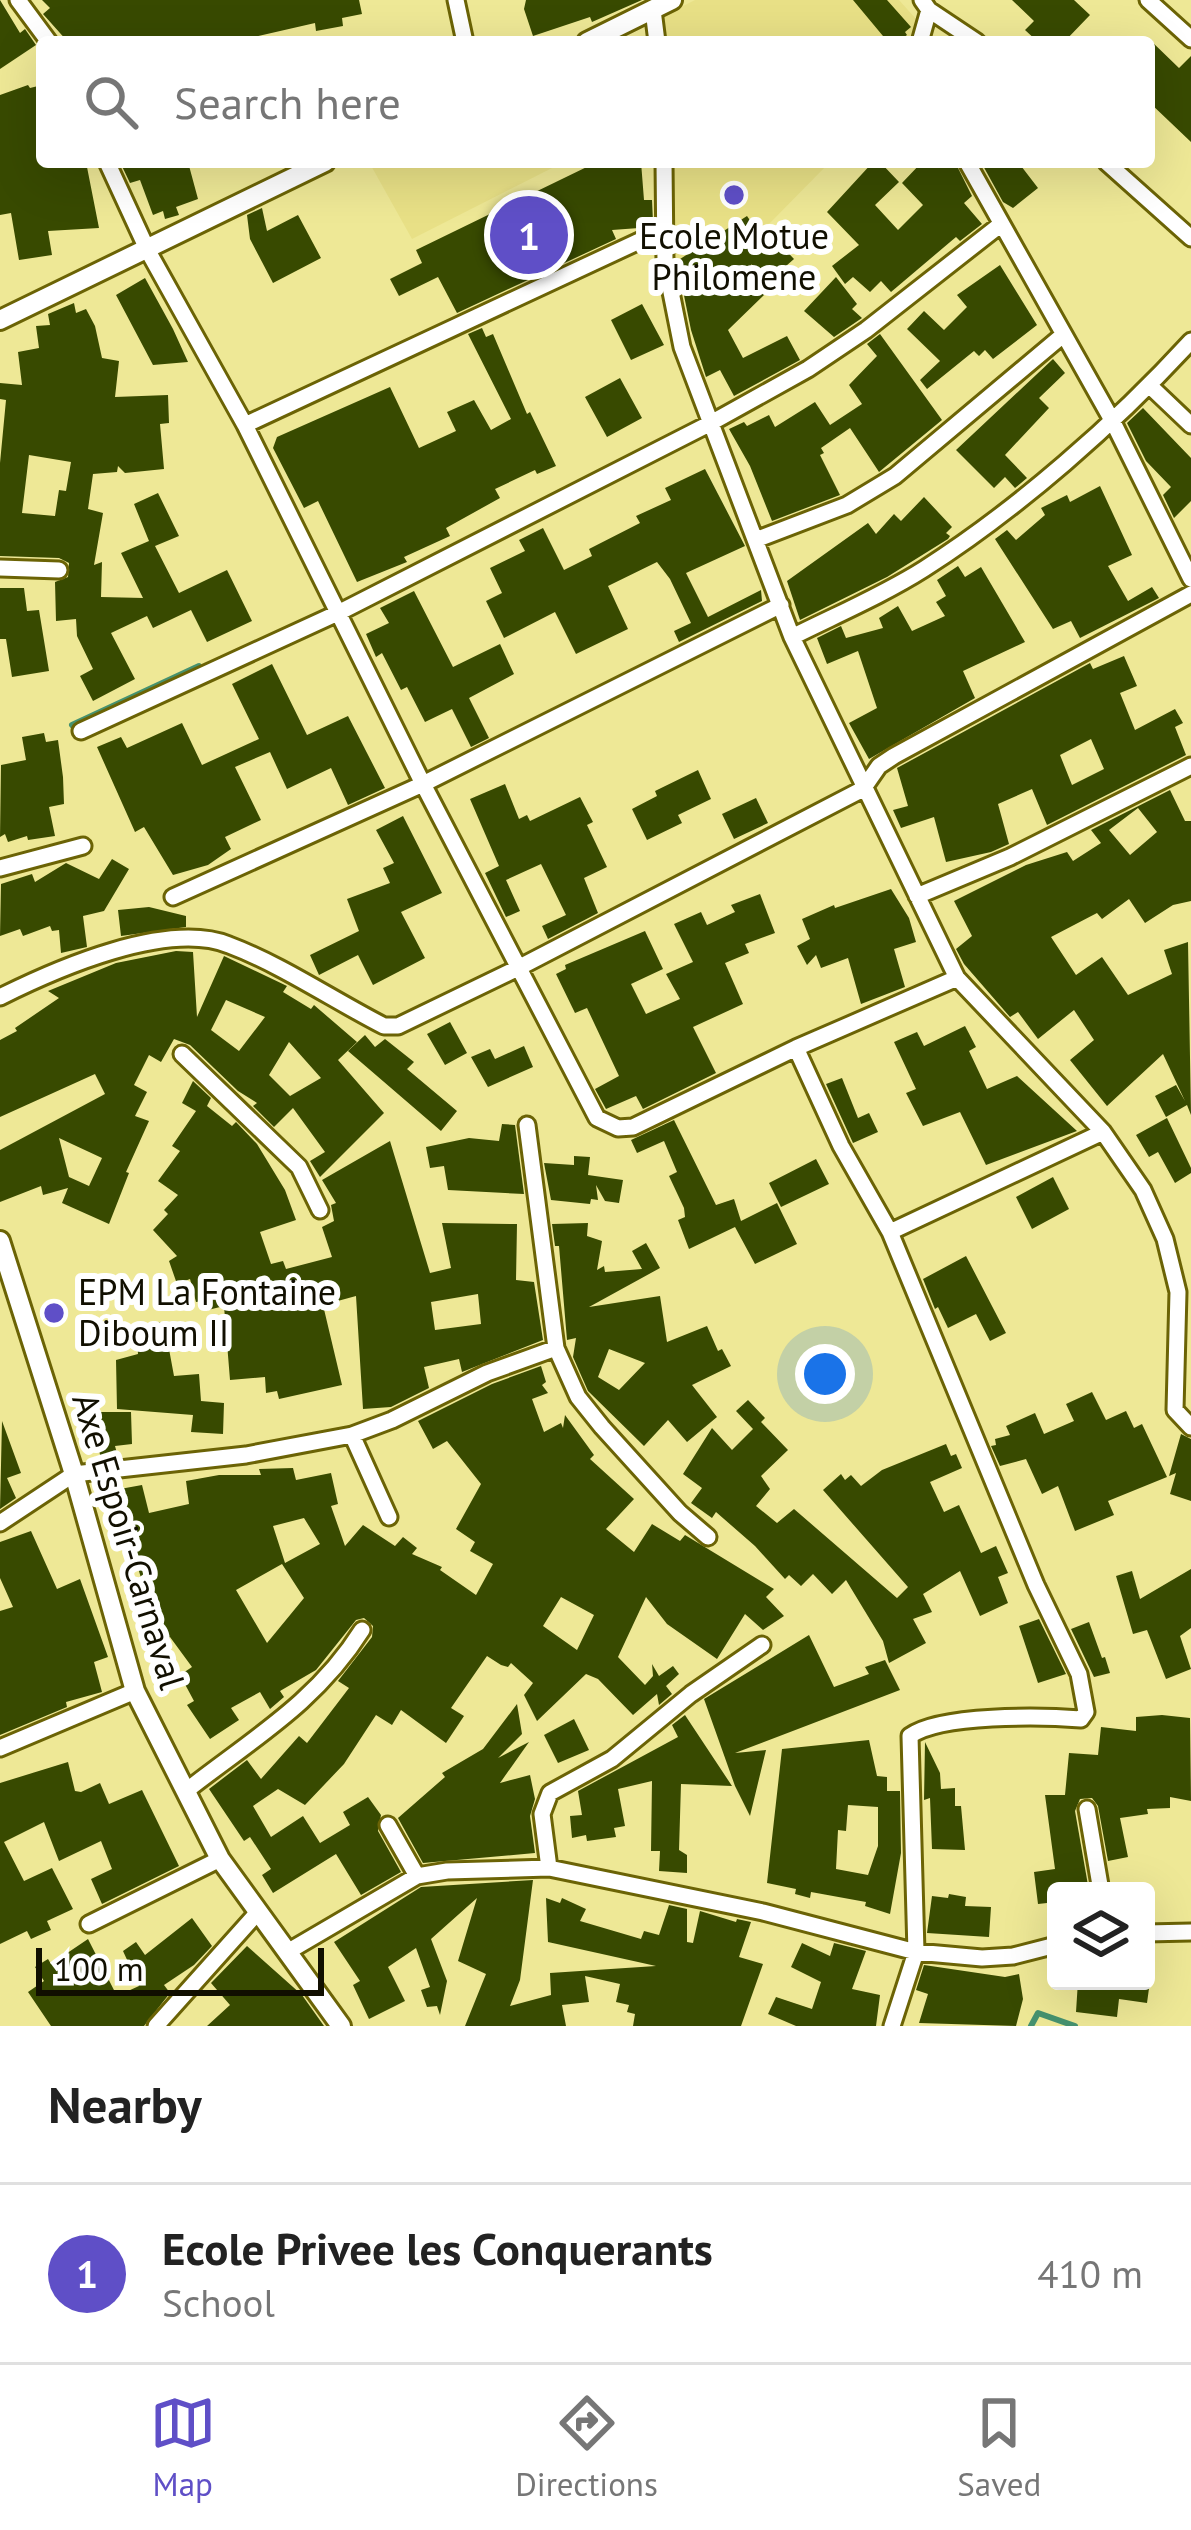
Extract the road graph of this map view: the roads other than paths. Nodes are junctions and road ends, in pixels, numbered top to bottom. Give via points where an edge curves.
1 (18, 0) edge
2 (456, 0) edge
3 (672, 0) edge
4 (1148, 0) edge
5 (926, 5) edge
6 (653, 10) junction
7 (45, 36) edge
8 (464, 36) edge
9 (599, 36) edge
10 (656, 36) edge
11 (921, 36) edge
12 (969, 36) edge
13 (1191, 39) edge
14 (110, 168) edge
15 (314, 168) edge
16 (664, 168) edge
17 (970, 168) edge
18 (1113, 168) edge
19 (1000, 225) junction
20 (665, 229) junction
21 (1191, 238) edge
22 (148, 251) junction
23 (0, 320) edge
24 (1063, 335) junction
25 (1191, 341) edge
26 (1150, 386) junction
27 (1112, 420) junction
28 (709, 424) junction
29 (245, 425) junction
30 (1191, 425) edge
31 (758, 539) junction
32 (0, 568) edge
33 (59, 570) dead end
34 (1191, 579) edge
35 (1191, 594) edge
36 (781, 605) junction
37 (340, 612) junction
38 (792, 638) junction
39 (81, 731) dead end
40 (1191, 766) edge
41 (423, 784) junction
42 (863, 789) junction
43 (83, 846) dead end
44 (0, 868) edge
45 (917, 896) junction
46 (172, 897) dead end
47 (520, 967) junction
48 (957, 978) junction
49 (0, 997) edge
50 (796, 1048) junction
51 (182, 1054) dead end
52 (527, 1125) dead end
53 (1103, 1132) junction
54 (320, 1210) dead end
55 (890, 1232) junction
56 (0, 1241) edge
57 (7, 1291) edge
58 (556, 1348) junction
59 (1191, 1427) edge
60 (352, 1435) junction
61 (74, 1474) junction
62 (389, 1517) dead end
63 (0, 1523) edge
64 (708, 1537) dead end
65 (362, 1630) dead end
66 (762, 1645) dead end
67 (135, 1691) junction
68 (0, 1748) edge
69 (186, 1791) junction
70 (1087, 1809) dead end
71 (388, 1825) dead end
72 (220, 1859) junction
73 (550, 1868) junction
74 (417, 1876) junction
75 (1099, 1882) edge
76 (258, 1912) junction
77 (89, 1924) dead end
78 (1191, 1932) edge
79 (1155, 1933) edge
80 (1047, 1947) edge
81 (290, 1951) junction
82 (916, 1952) junction
83 (156, 2026) edge
84 (340, 2026) edge
85 (892, 2026) edge

1 - 7 street
2 - 8 street
3 - 6 street
4 - 13 street
5 - 11 street
5 - 12 street
6 - 9 street
6 - 10 street
14 - 22 street
15 - 22 street
16 - 20 street
17 - 19 street
18 - 21 street
19 - 24 street
19 - 28 street via 866,331
20 - 28 street via 671,305
20 - 29 street
22 - 23 street
22 - 29 street
24 - 27 street
24 - 31 street via 895,476 847,505
25 - 26 street
26 - 27 street
26 - 30 street
27 - 34 street
27 - 38 street via 920,572
28 - 31 street
28 - 37 street
29 - 37 street
31 - 36 street
32 - 33 street
35 - 42 street via 894,756
36 - 38 street
36 - 41 street
37 - 39 street
37 - 41 street
38 - 42 street
40 - 45 street
41 - 46 street
41 - 47 street
42 - 45 street
42 - 47 street
43 - 44 street
45 - 48 street
47 - 49 street via 398,1026 384,1026 227,944 189,938 124,949
47 - 50 street via 597,1118 618,1129
48 - 50 street
48 - 53 street
50 - 55 street
51 - 54 street via 299,1167
52 - 58 street
53 - 55 street
53 - 59 street via 1165,1239 1178,1292 1175,1410
55 - 82 street via 1079,1674 1086,1712 1081,1719 1003,1718 910,1736
56 - 57 street, Axe Espoir-Carnaval
57 - 61 street, Axe Espoir-Carnaval
58 - 60 street
58 - 64 street via 602,1427
60 - 61 street
60 - 62 street
61 - 63 street
61 - 67 street, Axe Espoir-Carnaval
65 - 69 street via 319,1689
66 - 73 street via 612,1759 550,1793 542,1814
67 - 68 street
67 - 69 street, Axe Espoir-Carnaval
69 - 72 street, Axe Espoir-Carnaval
70 - 75 street
71 - 74 street
72 - 76 street, Axe Espoir-Carnaval
72 - 77 street
73 - 74 street
73 - 82 street
74 - 81 street
76 - 81 street, Axe Espoir-Carnaval
76 - 83 street
78 - 79 street
80 - 82 street via 982,1958
81 - 84 street, Axe Espoir-Carnaval
82 - 85 street

